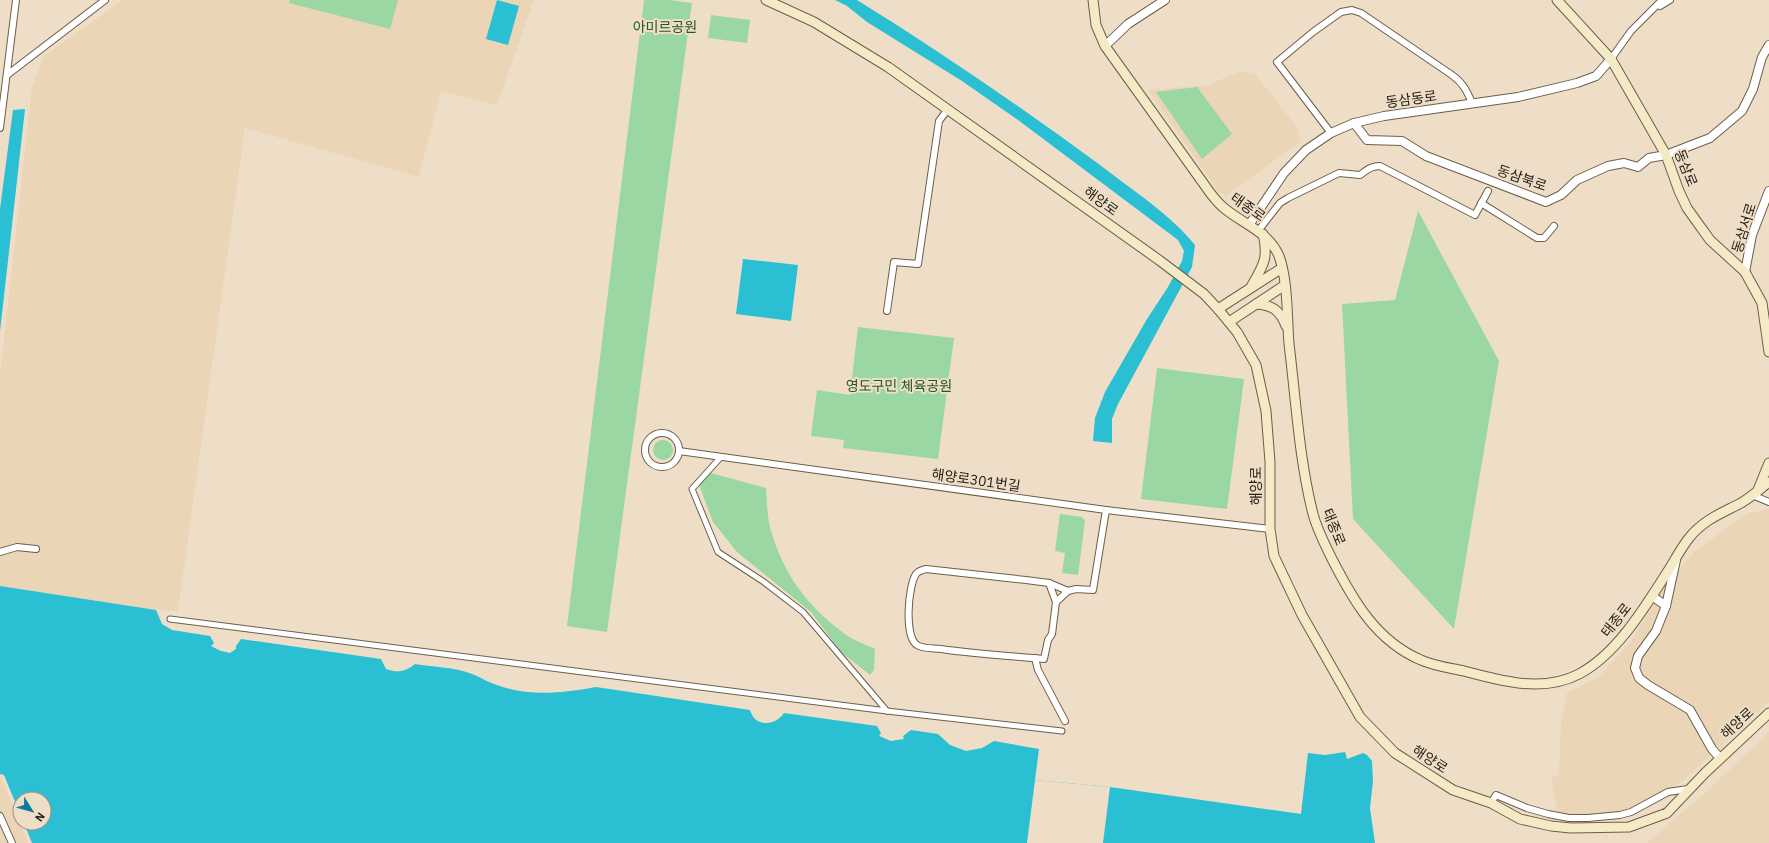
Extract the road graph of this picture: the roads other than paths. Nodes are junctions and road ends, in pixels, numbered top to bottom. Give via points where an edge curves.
1 (16, 0) edge
2 (105, 0) edge
3 (766, 0) edge
4 (1093, 0) edge
5 (1165, 0) edge
6 (1557, 0) edge
7 (1662, 0) edge
8 (1670, 0) edge
9 (1656, 7) junction
10 (1769, 45) edge
11 (1105, 46) junction
12 (1611, 59) junction
13 (7, 75) junction
14 (1472, 103) junction
15 (948, 109) junction
16 (1354, 123) junction
17 (0, 128) edge
18 (1331, 132) junction
19 (1666, 155) junction
20 (1488, 191) dead end
21 (1769, 191) edge
22 (1481, 203) junction
23 (1249, 225) junction
24 (1554, 226) dead end
25 (1260, 232) junction
26 (1282, 268) junction
27 (1745, 272) junction
28 (1284, 285) junction
29 (1250, 288) junction
30 (1256, 304) junction
31 (1218, 309) junction
32 (887, 311) dead end
33 (1229, 322) junction
34 (1288, 329) junction
35 (1769, 352) edge
36 (679, 451) junction
37 (720, 458) junction
38 (1769, 464) edge
39 (1769, 482) edge
40 (1755, 493) junction
41 (1769, 502) edge
42 (1106, 510) junction
43 (1270, 529) junction
44 (36, 549) dead end
45 (0, 552) edge
46 (1676, 558) junction
47 (1049, 583) junction
48 (1068, 591) junction
49 (1652, 596) junction
50 (1056, 602) junction
51 (1666, 606) junction
52 (170, 619) dead end
53 (1035, 658) junction
54 (886, 711) junction
55 (1769, 713) edge
56 (1065, 721) dead end
57 (1062, 732) dead end
58 (1720, 758) junction
59 (1688, 789) junction
60 (1491, 803) junction
61 (0, 816) edge
62 (12, 843) edge

1 - 13 street
2 - 13 street
3 - 15 main road, 해양로 via 828,30 888,67
4 - 11 main road, 태종로 via 1096,25
5 - 11 street via 1128,24
6 - 12 main road, 동삼로
7 - 9 street
8 - 9 street
9 - 12 street via 1631,31
10 - 19 street, 동삼북로 via 1742,111 1710,138
11 - 23 main road, 태종로 via 1211,194 1225,209
12 - 14 street, 동삼동로 via 1596,76 1577,83 1518,97
12 - 19 main road, 동삼로
13 - 17 street
14 - 16 street, 동삼동로
14 - 18 street via 1460,81 1452,75 1361,13 1352,10 1341,12 1277,62
15 - 31 main road, 해양로 via 1159,260 1204,294
15 - 32 street via 939,121 918,264 894,262
16 - 18 street, 동삼동로
16 - 19 street, 동삼북로 via 1367,140 1402,141 1426,156 1546,202 1561,195 1577,180 1608,166 1624,164 1638,167 1649,158
18 - 23 street, 동삼동로 via 1306,150 1284,173
19 - 27 main road, 동삼로 via 1687,208 1710,240
20 - 22 street
21 - 27 street, 동삼서로 via 1752,235
22 - 24 street via 1538,238 1544,238
22 - 25 street via 1475,215 1380,166 1374,166 1360,175 1338,173 1288,198 1280,203
23 - 25 main road, 태종로
25 - 26 main road, 태종로 via 1270,240
25 - 29 main road via 1266,247 1265,259
26 - 28 main road, 태종로
26 - 29 main road
27 - 35 main road, 동삼로 via 1762,303
28 - 30 main road
28 - 34 main road, 태종로
29 - 31 main road
30 - 33 main road
30 - 34 main road via 1277,309
31 - 33 main road, 해양로
33 - 43 main road, 해양로 via 1256,365 1266,410 1270,462
34 - 49 main road, 태종로 via 1304,474 1314,517 1344,584 1359,609 1378,632 1396,646 1421,660 1489,677 1519,683 1544,684 1562,681 1596,663 1610,651
36 - 36 street via 676,440 661,433 650,438 645,448 650,462 660,466 670,464
36 - 37 street, 해양로301번길
37 - 42 street, 해양로301번길
37 - 54 street via 692,489 718,552 764,582 803,612
38 - 40 main road
39 - 40 main road, 태종로
40 - 41 street
40 - 46 main road, 태종로 via 1704,523 1689,538
42 - 43 street, 해양로301번길
42 - 48 street via 1093,590 1076,588
43 - 60 main road, 해양로 via 1274,556 1284,579 1360,717 1395,753 1452,790
44 - 45 street via 17,547
46 - 49 main road, 태종로
46 - 51 street
47 - 48 street
47 - 50 street
47 - 53 street via 926,569 920,570 913,582 908,622 912,641 917,645
48 - 50 street
49 - 51 street
50 - 53 street via 1052,634 1044,659
51 - 58 street via 1656,631 1638,656 1635,668 1639,678 1648,685 1690,710 1712,749
52 - 54 street
53 - 56 street via 1038,670
54 - 57 street
55 - 58 main road, 해양로
58 - 59 main road, 해양로
59 - 60 street via 1668,792 1631,812 1604,818 1569,818 1548,814 1496,795
59 - 60 main road, 해양로 via 1667,813 1629,827 1551,826 1520,819
61 - 62 street

